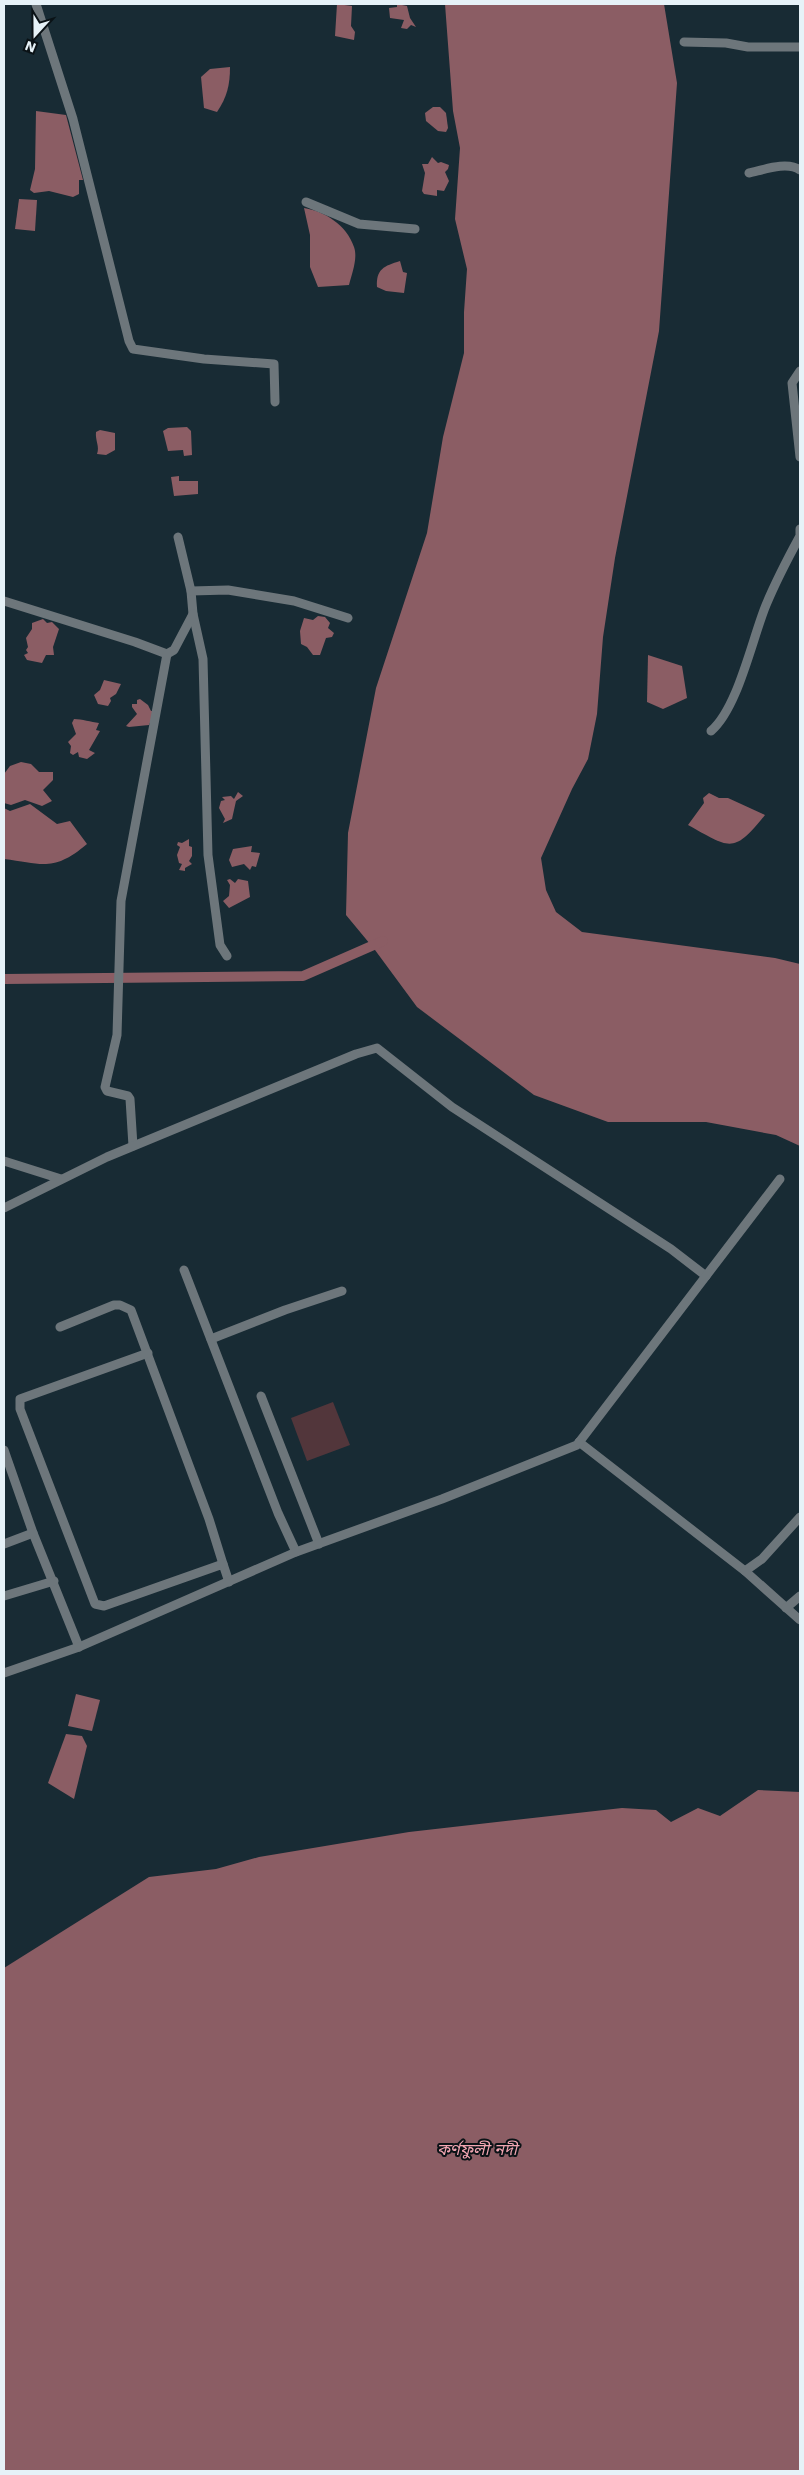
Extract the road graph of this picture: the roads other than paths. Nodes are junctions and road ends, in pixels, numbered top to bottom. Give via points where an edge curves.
1 (36, 4) edge
2 (684, 42) dead end
3 (800, 47) edge
4 (800, 170) edge
5 (749, 173) dead end
6 (306, 202) dead end
7 (415, 229) dead end
8 (800, 371) edge
9 (275, 402) dead end
10 (800, 457) edge
11 (800, 529) edge
12 (178, 537) dead end
13 (191, 592) junction
14 (4, 601) edge
15 (192, 614) junction
16 (348, 618) dead end
17 (167, 654) junction
18 (710, 731) dead end
19 (227, 956) dead end
20 (133, 1146) junction
21 (4, 1161) edge
22 (780, 1179) dead end
23 (61, 1180) junction
24 (4, 1208) edge
25 (184, 1270) dead end
26 (706, 1276) junction
27 (342, 1291) dead end
28 (60, 1327) dead end
29 (212, 1338) junction
30 (148, 1353) junction
31 (261, 1396) dead end
32 (579, 1442) junction
33 (4, 1450) edge
34 (800, 1517) edge
35 (34, 1533) junction
36 (4, 1544) edge
37 (319, 1544) junction
38 (296, 1552) junction
39 (222, 1564) junction
40 (745, 1571) junction
41 (54, 1581) junction
42 (229, 1582) junction
43 (4, 1596) edge
44 (800, 1596) edge
45 (786, 1608) junction
46 (800, 1620) edge
47 (79, 1647) junction
48 (4, 1673) edge

1 - 9 street via 73,119 133,349 274,364
2 - 3 street
4 - 5 street via 795,166 775,167
6 - 7 street via 359,224
8 - 10 street via 792,383
11 - 18 street via 800,536 766,607 728,708 718,725
12 - 13 street
13 - 15 street
13 - 16 street via 228,590 294,601
14 - 17 street
15 - 17 street via 174,650
15 - 19 street via 203,660 208,856 220,945
17 - 20 street via 121,902 117,1036 105,1087 107,1091 130,1099
20 - 23 street
20 - 26 street via 376,1048 452,1107
21 - 23 street
22 - 26 street
23 - 24 street
25 - 29 street
26 - 32 street
27 - 29 street
28 - 30 street via 120,1305 131,1310
29 - 38 street via 278,1513
30 - 39 street via 209,1519
30 - 39 street via 20,1399 20,1409 95,1604 104,1606
31 - 37 street
32 - 37 street
32 - 40 street
33 - 35 street
34 - 40 street via 762,1559
35 - 36 street
35 - 41 street
37 - 38 street
38 - 42 street
39 - 42 street
40 - 45 street
41 - 43 street
41 - 47 street
42 - 47 street
44 - 45 street
45 - 46 street
47 - 48 street

